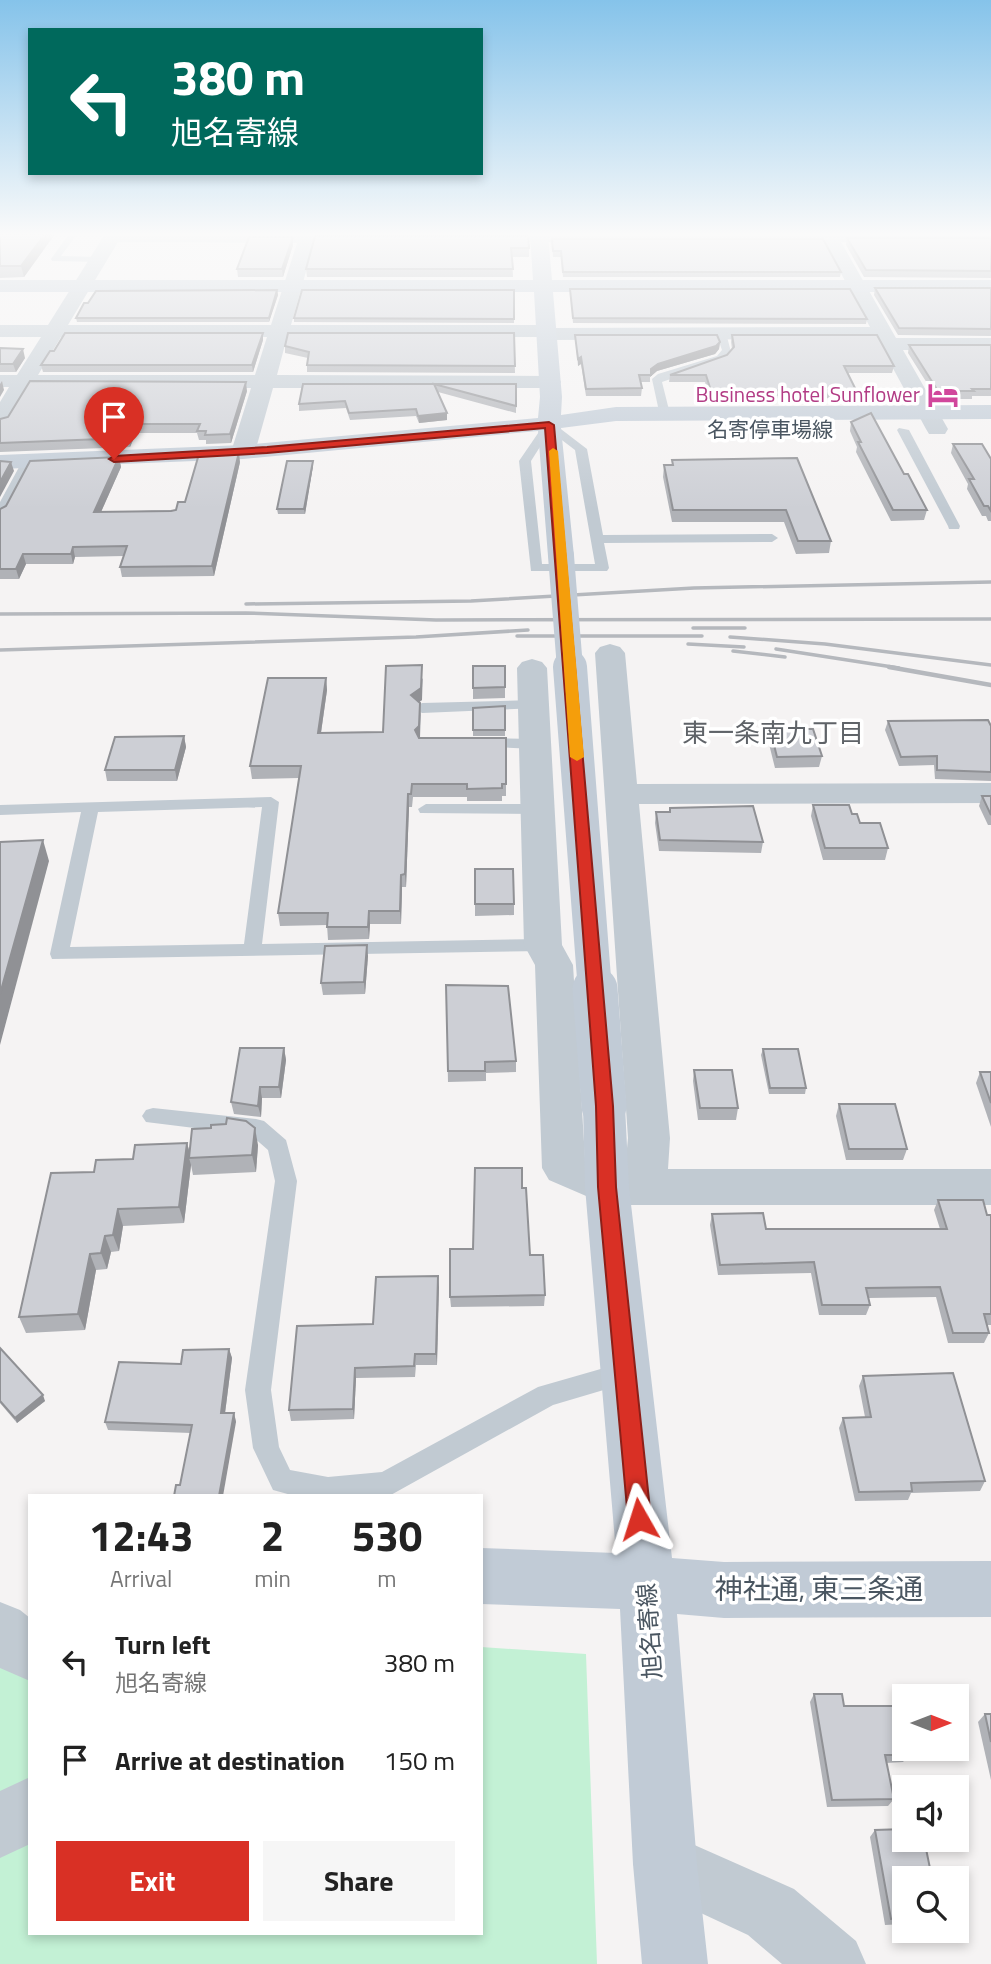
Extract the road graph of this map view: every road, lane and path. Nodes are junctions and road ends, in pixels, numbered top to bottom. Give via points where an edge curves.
1 (58, 326) edge
2 (281, 326) edge
3 (545, 326) edge
4 (880, 326) edge
5 (0, 331) edge
6 (55, 331) junction
7 (279, 331) junction
8 (545, 332) junction
9 (721, 333) junction
10 (887, 338) junction
11 (991, 344) edge
12 (0, 381) edge
13 (25, 381) junction
14 (263, 381) junction
15 (550, 382) junction
16 (991, 412) edge
17 (664, 414) junction
18 (0, 420) edge
19 (932, 421) junction
20 (549, 425) junction
21 (991, 429) edge
22 (902, 430) junction
23 (243, 452) junction
24 (28, 461) junction
25 (0, 462) edge
26 (0, 514) edge
27 (954, 526) dead end
28 (772, 538) dead end
29 (599, 539) junction
30 (610, 653) dead end
31 (531, 668) dead end
32 (534, 705) junction
33 (422, 708) edge
34 (467, 743) edge
35 (535, 744) junction
36 (991, 793) edge
37 (621, 794) junction
38 (91, 807) junction
39 (536, 809) junction
40 (0, 810) edge
41 (426, 810) dead end
42 (543, 945) junction
43 (252, 951) junction
44 (153, 1116) dead end
45 (626, 1186) junction
46 (991, 1187) edge
47 (625, 1373) junction
48 (483, 1576) edge
49 (648, 1585) junction
50 (991, 1589) edge
51 (0, 1630) edge
52 (28, 1651) edge
53 (28, 1809) edge
54 (0, 1827) edge
55 (665, 1864) junction
56 (675, 1964) edge
57 (833, 1964) edge

1 - 6 street
2 - 7 street
3 - 8 main road
4 - 10 street
5 - 6 street
6 - 7 street
6 - 13 street
7 - 8 street
7 - 14 street
8 - 9 street
8 - 15 main road
9 - 10 street
9 - 17 lane via 727,350 721,358 656,381
10 - 11 street
10 - 19 street
12 - 13 street
13 - 14 street
13 - 18 street
14 - 15 street
14 - 23 street
15 - 20 main road
16 - 19 main road, 名寄停車場線
17 - 19 main road, 名寄停車場線
17 - 20 main road, 名寄停車場線 via 616,414
19 - 21 main road, 名寄停車場線
19 - 22 main road, 名寄停車場線
20 - 22 main road, 名寄停車場線 via 619,430
20 - 23 main road
20 - 29 lane via 581,449
20 - 29 lane via 525,461 536,568 602,568
20 - 45 main road, 旭名寄線, bridge via 604,1106
22 - 27 lane
23 - 24 main road
24 - 25 main road
24 - 26 lane
28 - 29 lane
30 - 37 street
31 - 32 street
32 - 33 lane
32 - 35 street
34 - 35 lane
35 - 39 street
36 - 37 street
37 - 45 street via 649,1138
38 - 40 lane
38 - 43 lane via 271,802
38 - 43 lane via 59,954
39 - 41 lane
39 - 42 street
42 - 43 lane
42 - 45 street via 554,965 564,1168
44 - 47 lane via 256,1127 278,1146 286,1181 258,1390 266,1448 282,1482 328,1490 385,1485 547,1395
45 - 46 street
45 - 47 main road, 旭名寄線
47 - 49 main road, 旭名寄線
48 - 49 main road, 神社通, 東三条通 via 567,1577
49 - 50 main road, 神社通, 東三条通 via 724,1590
49 - 55 main road, 旭名寄線
51 - 52 street
53 - 54 street
55 - 56 main road, 旭名寄線
55 - 57 street via 771,1912

